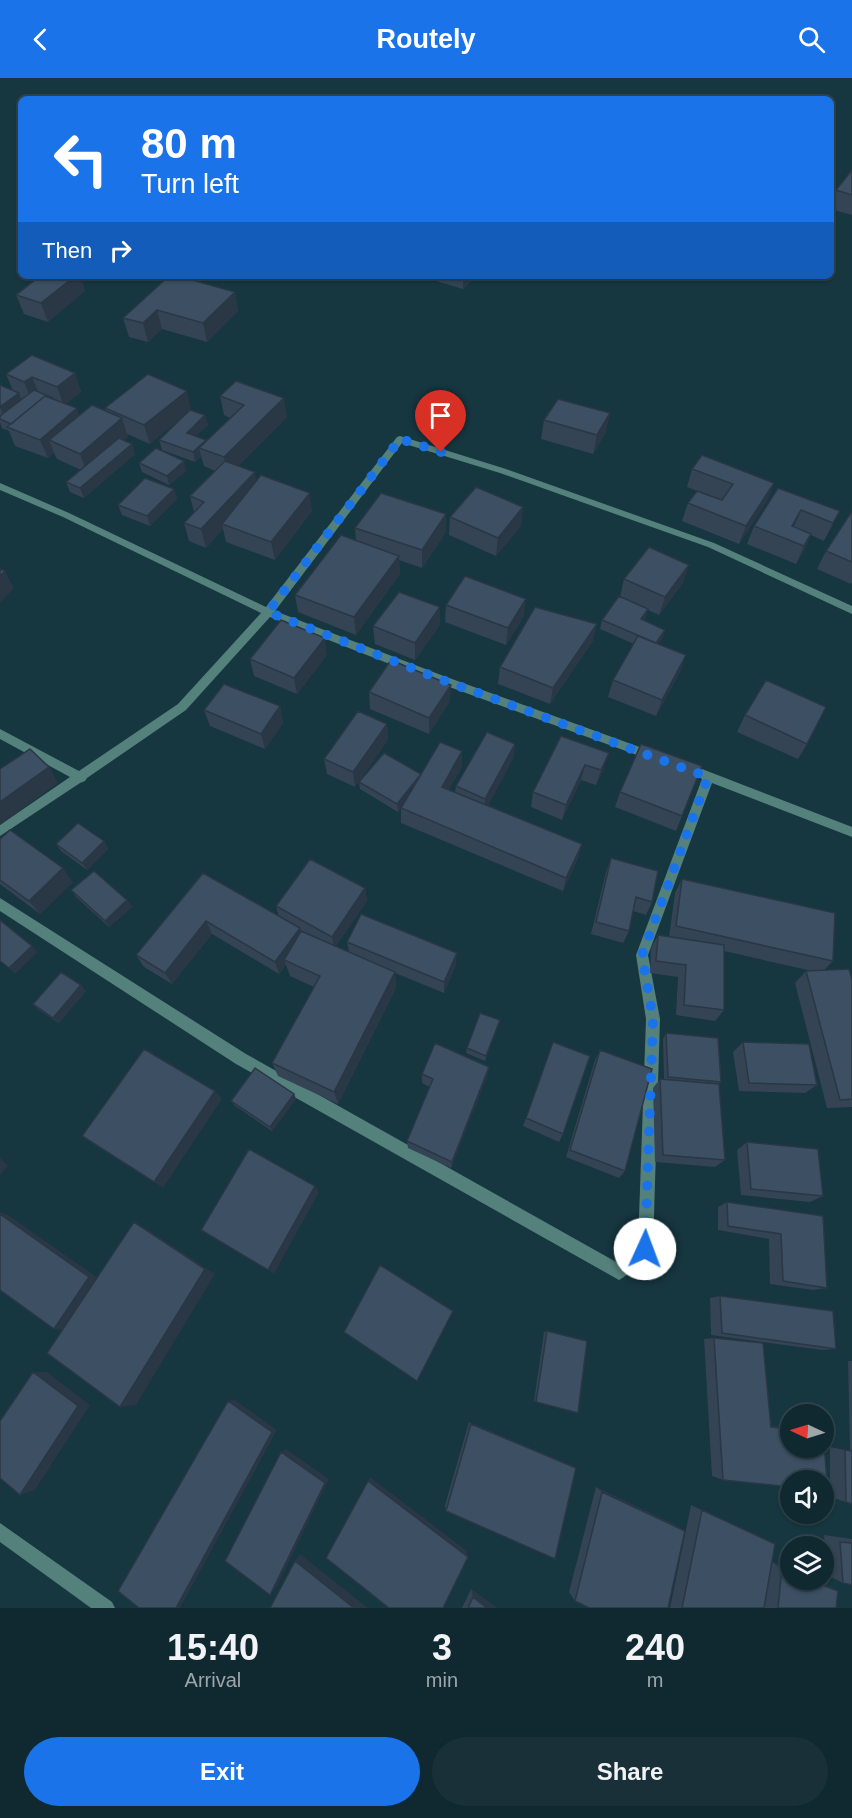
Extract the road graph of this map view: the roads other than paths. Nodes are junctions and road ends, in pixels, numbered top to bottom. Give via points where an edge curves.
1 (0, 486) edge
2 (852, 610) edge
3 (268, 612) junction
4 (0, 734) edge
5 (665, 761) edge
6 (687, 769) edge
7 (708, 777) junction
8 (81, 778) junction
9 (0, 831) edge
10 (852, 832) edge
11 (0, 904) edge
12 (0, 1532) edge
13 (106, 1608) edge

1 - 3 street
2 - 3 street via 711,544 400,439
3 - 5 street
3 - 8 street via 182,707
4 - 8 street
6 - 7 street
7 - 10 street
7 - 11 street via 642,955 653,1019 645,1249 620,1272 241,1059
8 - 9 street
12 - 13 street

